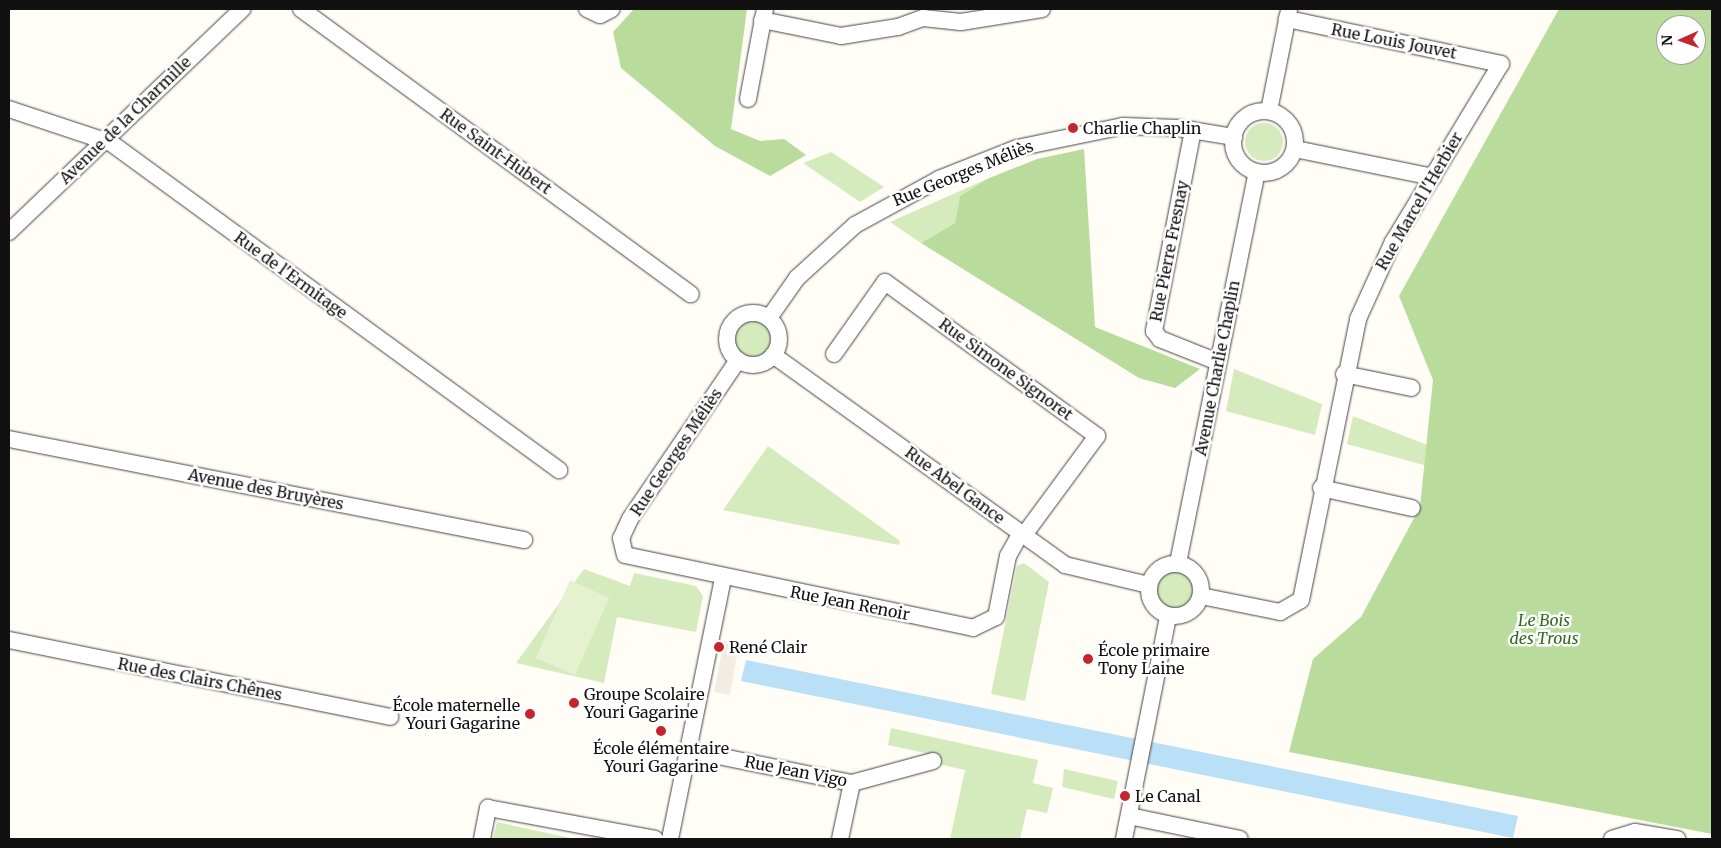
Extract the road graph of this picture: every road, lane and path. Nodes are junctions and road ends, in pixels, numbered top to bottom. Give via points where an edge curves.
1 (242, 9) edge
2 (301, 9) edge
3 (587, 9) edge
4 (612, 9) edge
5 (1042, 9) edge
6 (764, 14) edge
7 (1288, 14) edge
8 (1501, 64) joint
9 (748, 99) dead end
10 (9, 109) edge
11 (1268, 111) junction
12 (1193, 130) junction
13 (1234, 137) junction
14 (105, 139) junction
15 (1295, 149) junction
16 (1257, 172) junction
17 (1432, 177) junction
18 (9, 232) edge
19 (691, 294) dead end
20 (769, 318) junction
21 (834, 354) dead end
22 (773, 355) junction
23 (738, 360) junction
24 (1218, 362) junction
25 (1344, 374) junction
26 (1412, 388) dead end
27 (9, 439) edge
28 (559, 470) dead end
29 (1322, 488) junction
30 (1412, 508) dead end
31 (1022, 534) junction
32 (524, 540) dead end
33 (620, 547) joint
34 (1178, 563) junction
35 (723, 578) junction
36 (1149, 585) junction
37 (1201, 596) junction
38 (1168, 616) junction
39 (9, 640) edge
40 (390, 717) dead end
41 (688, 750) junction
42 (933, 761) dead end
43 (852, 782) junction
44 (1129, 816) junction
45 (482, 839) edge
46 (654, 839) edge
47 (670, 839) edge
48 (840, 839) edge
49 (1124, 839) edge
50 (1240, 839) edge
51 (1612, 839) edge
52 (1677, 839) edge

1 - 14 street, Avenue de la Charmille
2 - 19 street, Rue Saint-Hubert
3 - 4 street via 600,15
5 - 6 street via 961,22 923,18 898,27 841,36
6 - 9 street
7 - 8 street, Rue Louis Jouvet
7 - 11 street
8 - 17 street, Rue Marcel l'Herbier
10 - 14 street, Rue de l'Ermitage
11 - 13 street via 1250,114
11 - 15 street via 1287,120
12 - 13 street, Rue Georges Méliès
12 - 20 street, Rue Georges Méliès via 1132,126 1072,133 1017,148 939,179 882,206 835,239 796,278
12 - 24 street, Rue Pierre Fresnay via 1154,331 1160,339
13 - 16 street via 1242,163
14 - 18 street, Avenue de la Charmille
14 - 28 street, Rue de l'Ermitage
15 - 16 street via 1277,171
15 - 17 street
16 - 24 street, Avenue Charlie Chaplin
17 - 25 street, Rue Marcel l'Herbier via 1379,269 1358,319
20 - 22 street via 778,331
20 - 23 street via 753,313 732,325 729,347
21 - 31 street, Rue Simone Signoret via 885,282 1097,436
22 - 23 street via 760,364
22 - 31 street, Rue Abel Gance
23 - 33 street, Rue Georges Méliès via 630,519
24 - 34 street, Avenue Charlie Chaplin
25 - 26 street
25 - 29 street, Rue Marcel l'Herbier
27 - 32 street, Avenue des Bruyères
29 - 30 street
29 - 37 street, Rue Marcel l'Herbier via 1301,600 1280,612
31 - 35 street, Rue Jean Renoir via 1008,556 996,617 974,628
31 - 36 street, Rue Abel Gance via 1080,572
33 - 35 street, Rue Jean Renoir via 632,559
34 - 36 street via 1162,566
34 - 37 street via 1199,578
35 - 41 street
36 - 38 street via 1151,601
37 - 38 street via 1192,610
38 - 44 street
39 - 40 street, Rue des Clairs Chênes
41 - 43 street, Rue Jean Vigo
41 - 47 street
42 - 43 street, Rue Jean Vigo
43 - 48 street
44 - 49 street
44 - 50 street
45 - 46 street via 488,808
51 - 52 street via 1635,832

